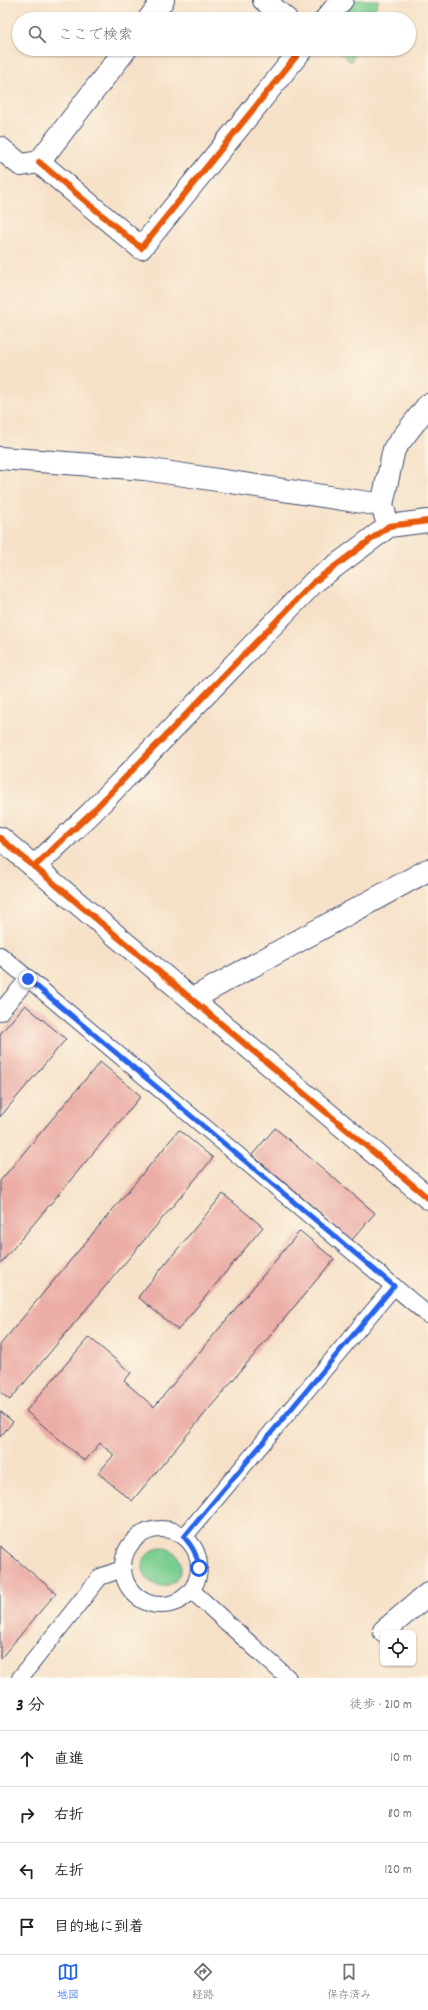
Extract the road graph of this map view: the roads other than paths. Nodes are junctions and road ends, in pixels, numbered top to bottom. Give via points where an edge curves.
1 (163, 0) edge
2 (264, 0) edge
3 (342, 0) edge
4 (154, 12) edge
5 (278, 12) edge
6 (332, 12) edge
7 (121, 56) edge
8 (296, 56) edge
9 (0, 148) edge
10 (39, 162) junction
11 (428, 405) edge
12 (0, 458) edge
13 (382, 504) junction
14 (428, 521) edge
15 (389, 526) junction
16 (0, 838) edge
17 (34, 867) junction
18 (428, 870) edge
19 (0, 955) edge
20 (28, 979) junction
21 (192, 999) junction
22 (0, 1012) edge
23 (428, 1198) edge
24 (394, 1286) junction
25 (428, 1315) edge
26 (184, 1537) junction
27 (122, 1569) junction
28 (190, 1590) junction
29 (428, 1594) edge
30 (385, 1630) edge
31 (20, 1678) edge
32 (288, 1678) edge

1 - 4 street
2 - 5 street
3 - 6 street
7 - 10 street
8 - 10 street via 141,248
9 - 10 street via 22,166
11 - 13 street via 394,449
12 - 13 street via 144,469
13 - 15 street
14 - 15 street
15 - 17 street via 314,582 92,812
16 - 17 street
17 - 21 street
18 - 21 street
19 - 20 lane
20 - 22 lane
20 - 24 lane
21 - 23 street
24 - 25 lane
24 - 26 lane
26 - 27 lane via 173,1531 161,1529 139,1536 130,1544 124,1556
26 - 28 lane via 197,1556 199,1568
27 - 28 lane via 132,1593 143,1601 155,1605 181,1599
27 - 31 lane via 100,1578
28 - 32 lane
29 - 30 street

